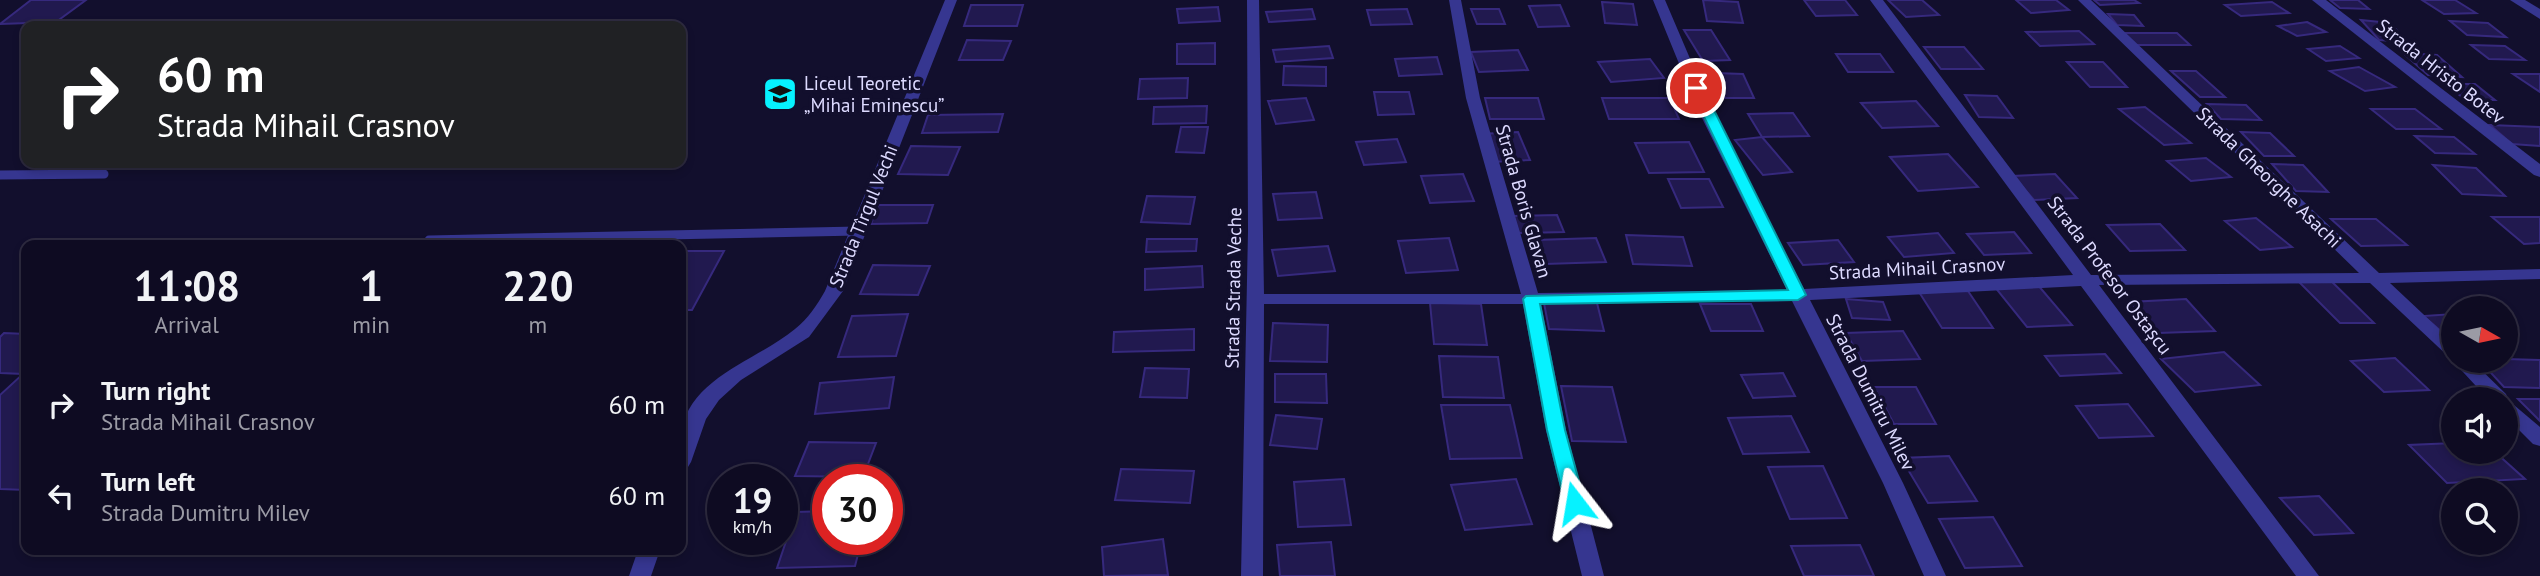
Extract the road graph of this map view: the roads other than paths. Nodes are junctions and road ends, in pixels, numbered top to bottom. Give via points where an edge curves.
1 (951, 0) edge
2 (1253, 0) edge
3 (1455, 0) edge
4 (1660, 0) edge
5 (1876, 0) edge
6 (2084, 0) edge
7 (2318, 0) edge
8 (2516, 0) edge
9 (2540, 15) edge
10 (2540, 172) edge
11 (104, 174) dead end
12 (0, 175) edge
13 (858, 231) junction
14 (429, 240) dead end
15 (2540, 274) edge
16 (2376, 278) junction
17 (2089, 280) junction
18 (1798, 295) junction
19 (1254, 299) junction
20 (1531, 299) junction
21 (2441, 341) edge
22 (2473, 373) edge
23 (2487, 387) edge
24 (2518, 418) edge
25 (2540, 439) edge
26 (686, 449) edge
27 (647, 555) edge
28 (640, 576) edge
29 (1252, 576) edge
30 (1594, 576) edge
31 (1935, 576) edge
32 (2308, 576) edge

1 - 13 street, Strada Tîrgul Vechi
2 - 19 street, Strada Strada Veche
3 - 20 street, Strada Boris Glavan via 1473,98
4 - 18 street, Strada Dumitru Milev via 1705,110
5 - 17 street, Strada Profesor Ostașcu
6 - 16 street, Strada Gheorghe Asachi
7 - 10 street, Strada Hristo Botev
8 - 9 street
11 - 12 lane
13 - 14 lane
13 - 26 street, Strada Tîrgul Vechi via 834,291 817,318 799,337 746,366 719,388 701,409
15 - 16 street, Strada Mihail Crasnov
16 - 17 street, Strada Mihail Crasnov
16 - 21 street, Strada Gheorghe Asachi
17 - 18 street, Strada Mihail Crasnov
17 - 32 street, Strada Profesor Ostașcu
18 - 20 street, Strada Mihail Crasnov
18 - 31 street, Strada Dumitru Milev
19 - 20 street, Strada Mihail Crasnov
19 - 29 street, Strada Strada Veche
20 - 30 street, Strada Boris Glavan via 1556,430
22 - 23 street
24 - 25 street
27 - 28 street

